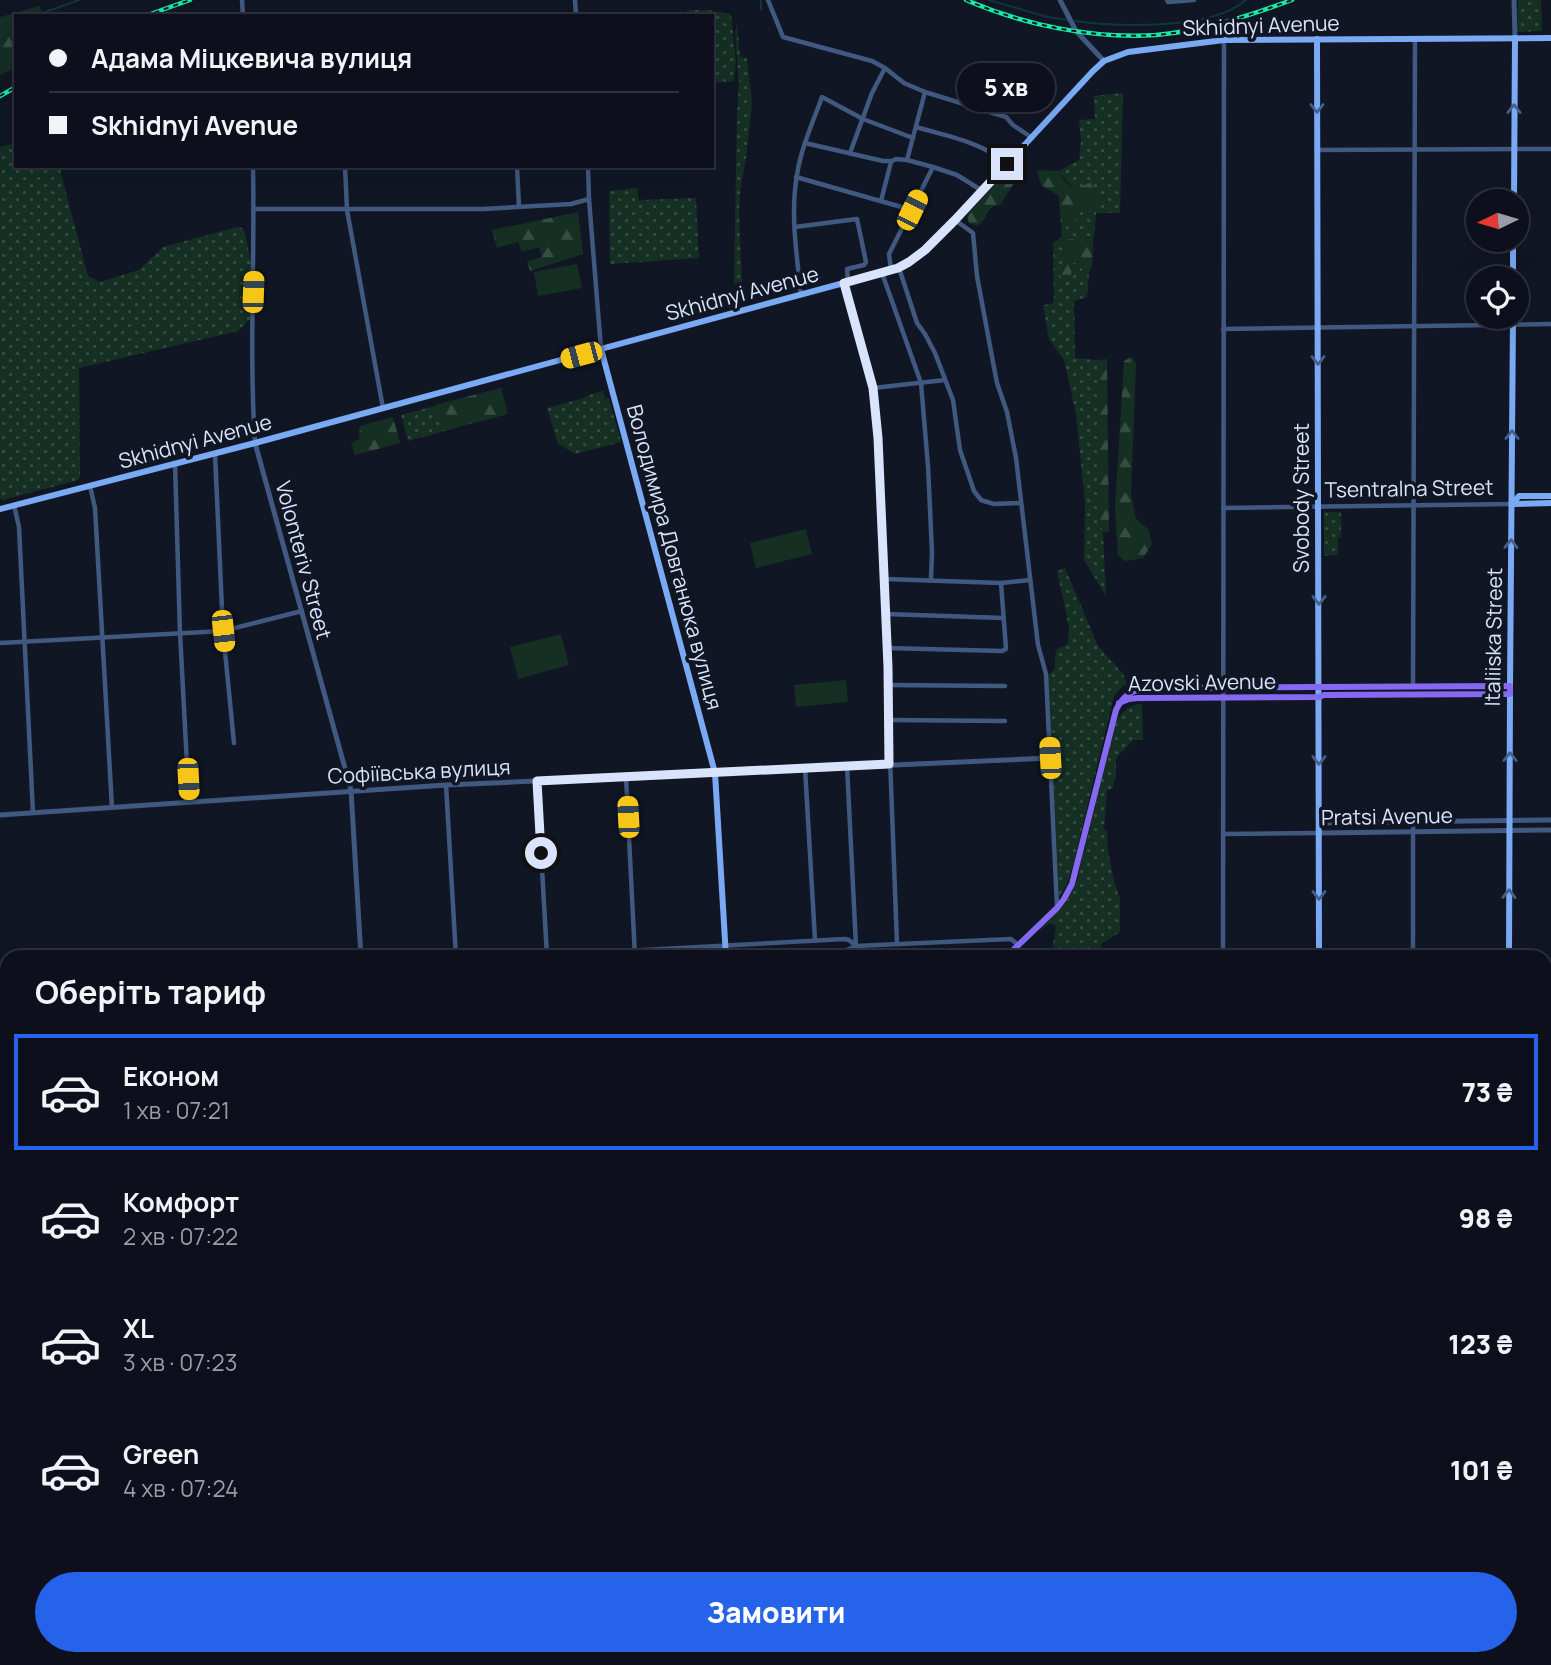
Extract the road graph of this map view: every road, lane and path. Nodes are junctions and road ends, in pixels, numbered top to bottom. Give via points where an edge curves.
1 (768, 0) edge
2 (1060, 0) edge
3 (1167, 0) edge
4 (1194, 0) edge
5 (1514, 0) edge
6 (1515, 38) junction
7 (1551, 38) edge
8 (1317, 39) junction
9 (1415, 39) junction
10 (1224, 40) junction
11 (1104, 61) junction
12 (885, 68) junction
13 (925, 92) junction
14 (863, 119) junction
15 (916, 127) junction
16 (913, 138) junction
17 (1031, 138) junction
18 (805, 143) junction
19 (1414, 149) junction
20 (1514, 149) junction
21 (1551, 149) edge
22 (1317, 150) junction
23 (850, 153) junction
24 (907, 160) junction
25 (891, 161) junction
26 (1007, 164) junction
27 (933, 167) junction
28 (253, 168) edge
29 (345, 168) edge
30 (517, 168) edge
31 (588, 168) edge
32 (796, 177) junction
33 (1514, 189) edge
34 (981, 190) junction
35 (589, 199) junction
36 (880, 201) junction
37 (519, 207) junction
38 (254, 209) junction
39 (347, 210) junction
40 (912, 210) junction
41 (955, 220) junction
42 (795, 227) junction
43 (898, 268) junction
44 (891, 270) junction
45 (882, 273) junction
46 (846, 283) junction
47 (800, 295) junction
48 (1529, 322) edge
49 (1466, 323) edge
50 (1551, 324) edge
51 (1414, 325) junction
52 (1318, 328) junction
53 (1223, 329) junction
54 (1513, 329) edge
55 (601, 349) junction
56 (945, 380) junction
57 (921, 383) junction
58 (873, 388) junction
59 (383, 408) junction
60 (255, 443) junction
61 (215, 454) junction
62 (175, 464) junction
63 (90, 486) junction
64 (1551, 496) edge
65 (1021, 503) junction
66 (1551, 503) edge
67 (1512, 504) junction
68 (14, 505) junction
69 (1413, 506) junction
70 (1319, 507) junction
71 (1223, 508) junction
72 (0, 509) edge
73 (885, 579) junction
74 (931, 579) junction
75 (1030, 580) junction
76 (1001, 583) junction
77 (302, 611) junction
78 (886, 614) junction
79 (1003, 618) junction
80 (223, 631) junction
81 (180, 633) junction
82 (103, 637) junction
83 (24, 641) junction
84 (0, 643) edge
85 (887, 648) junction
86 (888, 685) junction
87 (1006, 686) dead end
88 (1319, 687) junction
89 (1222, 688) junction
90 (1413, 690) junction
91 (1510, 690) junction
92 (1319, 697) junction
93 (1222, 698) junction
94 (1119, 703) junction
95 (889, 720) junction
96 (1005, 721) dead end
97 (234, 743) dead end
98 (1050, 758) junction
99 (889, 764) junction
100 (847, 766) junction
101 (805, 768) junction
102 (715, 773) junction
103 (626, 777) junction
104 (537, 781) junction
105 (446, 785) junction
106 (351, 790) junction
107 (189, 802) junction
108 (112, 807) junction
109 (33, 813) junction
110 (0, 816) edge
111 (1510, 820) junction
112 (1551, 820) edge
113 (1413, 822) junction
114 (1320, 823) junction
115 (1509, 830) junction
116 (1551, 830) edge
117 (1413, 832) junction
118 (1320, 833) junction
119 (1223, 834) junction
120 (1057, 908) junction
121 (815, 940) junction
122 (897, 944) junction
123 (725, 946) junction
124 (856, 946) junction
125 (1018, 946) junction
126 (361, 950) edge
127 (456, 950) edge
128 (547, 950) edge
129 (635, 950) edge
130 (653, 950) edge
131 (725, 950) edge
132 (846, 950) edge
133 (855, 950) edge
134 (1014, 950) edge
135 (1223, 950) edge
136 (1319, 950) edge
137 (1413, 950) edge
138 (1508, 950) edge

1 - 12 street via 783,37
2 - 11 street via 1075,29
3 - 4 street
5 - 6 street
6 - 7 main road, Skhidnyi Avenue
6 - 9 main road, Skhidnyi Avenue
20 -> 6 main road
8 - 9 main road, Skhidnyi Avenue
8 - 10 main road, Skhidnyi Avenue
8 -> 22 main road, Svobody Street
9 - 19 street
10 - 11 main road, Skhidnyi Avenue via 1128,52
10 - 53 street
11 - 17 main road, Skhidnyi Avenue
12 - 13 street
12 - 14 street
13 - 15 street
13 - 17 street via 1006,117
14 - 16 street
14 - 18 street via 822,97
14 - 23 street
15 - 16 street
15 - 26 street via 983,148
16 - 24 street
17 - 26 main road, Skhidnyi Avenue
18 - 23 street
18 - 32 street
19 - 20 street
19 - 22 street
19 - 51 street
20 - 21 street
20 - 33 main road
22 - 52 main road, Svobody Street
23 - 25 street
24 - 25 street
24 - 27 street
25 - 36 street
26 - 34 main road, Skhidnyi Avenue
27 - 34 street
27 - 40 street
28 - 38 street, Volonteriv Street
29 - 39 street
30 - 37 street
31 - 35 street, Володимира Довганюка вулиця
32 - 36 street
32 - 42 street
34 - 41 main road, Skhidnyi Avenue
35 - 37 street
35 - 55 street, Володимира Довганюка вулиця
36 - 40 street
37 - 39 street
38 - 39 street
38 - 60 street, Volonteriv Street via 251,364
39 - 59 street
40 - 44 street via 889,254
41 - 43 main road, Skhidnyi Avenue via 925,250
41 - 65 street via 972,233 976,276 1011,427
42 - 46 street via 857,219 866,262 848,269
42 - 47 street
43 - 44 main road, Skhidnyi Avenue
43 - 56 street via 917,323
44 - 45 main road, Skhidnyi Avenue
45 - 46 main road, Skhidnyi Avenue
45 - 57 street
46 - 47 main road, Skhidnyi Avenue
46 - 58 street
47 - 55 main road, Skhidnyi Avenue
48 - 50 street
49 - 51 street
51 - 52 street
51 - 69 street
52 - 53 street
52 -> 70 main road, Svobody Street
53 - 71 street
67 -> 54 main road, Italiiska Street
55 - 59 main road, Skhidnyi Avenue
55 - 102 main road, Володимира Довганюка вулиця
56 - 57 street
56 - 65 street via 974,491 981,500 994,504
57 - 58 street
57 - 74 street
58 - 73 street
59 - 60 main road, Skhidnyi Avenue
60 - 61 main road, Skhidnyi Avenue
60 - 77 street, Volonteriv Street
61 - 62 main road, Skhidnyi Avenue
61 - 80 street
62 - 63 main road, Skhidnyi Avenue
62 - 81 street
63 - 68 main road, Skhidnyi Avenue
63 - 82 street
64 - 67 main road, Tsentralna Street via 1519,496
65 - 75 street
66 - 67 main road, Tsentralna Street
67 - 69 street, Tsentralna Street
91 -> 67 main road, Italiiska Street
68 - 72 main road, Skhidnyi Avenue
68 - 83 street
69 - 70 street, Tsentralna Street
69 - 90 street
70 - 71 street, Tsentralna Street
70 -> 88 main road, Svobody Street
71 - 89 street
73 - 74 street
73 - 78 street
74 - 76 street
75 - 76 street
75 - 98 street via 1046,677
76 - 79 street
77 - 80 street
77 - 106 street, Volonteriv Street
78 - 79 street
78 - 85 street
79 - 85 street via 1006,649 1002,651
80 - 81 street
80 - 97 street
81 - 82 street
81 - 107 street
82 - 83 street
82 - 108 street
83 - 84 street
83 - 109 street
85 - 86 street
86 - 87 street
86 - 95 street
88 - 89 main road, Azovski Avenue
88 - 90 main road, Azovski Avenue
88 - 92 main road, Svobody Street
89 - 93 street
89 - 94 main road, Azovski Avenue via 1139,689
90 - 91 main road, Azovski Avenue
90 - 92 main road, Azovski Avenue
111 -> 91 main road, Italiiska Street
92 - 93 main road, Azovski Avenue
92 -> 114 main road, Svobody Street
93 - 94 main road, Azovski Avenue via 1138,698
93 - 119 street
94 - 120 main road via 1077,870
95 - 96 street
95 - 99 street
98 - 99 street, Софіївська вулиця
98 - 120 street
99 - 100 street, Софіївська вулиця
99 - 122 street
100 - 101 street, Софіївська вулиця
100 - 124 street
101 - 102 street, Софіївська вулиця
101 - 121 street
102 - 103 street, Софіївська вулиця
102 - 123 main road, Володимира Довганюка вулиця
103 - 104 street, Софіївська вулиця
103 - 129 street
104 - 105 street, Софіївська вулиця
104 - 128 street
105 - 106 street, Софіївська вулиця
105 - 127 street
106 - 107 street, Софіївська вулиця
106 - 126 street, Volonteriv Street
107 - 108 street, Софіївська вулиця
108 - 109 street, Софіївська вулиця
109 - 110 street, Софіївська вулиця
111 - 112 street, Pratsi Avenue
111 - 113 street, Pratsi Avenue
111 - 115 main road, Italiiska Street
113 - 114 street, Pratsi Avenue
113 - 117 street
114 - 118 main road, Svobody Street
115 - 116 street, Pratsi Avenue
115 - 117 street, Pratsi Avenue
138 -> 115 main road, Italiiska Street
117 - 118 street, Pratsi Avenue
117 - 137 street
118 - 119 street, Pratsi Avenue
118 -> 136 main road, Svobody Street
119 - 135 street
120 - 125 main road
121 - 123 street
121 - 124 street via 845,939
122 - 124 street
122 - 125 street via 1011,939
123 - 130 street
123 - 131 main road, Володимира Довганюка вулиця
124 - 132 street
124 - 133 street
125 - 134 main road

